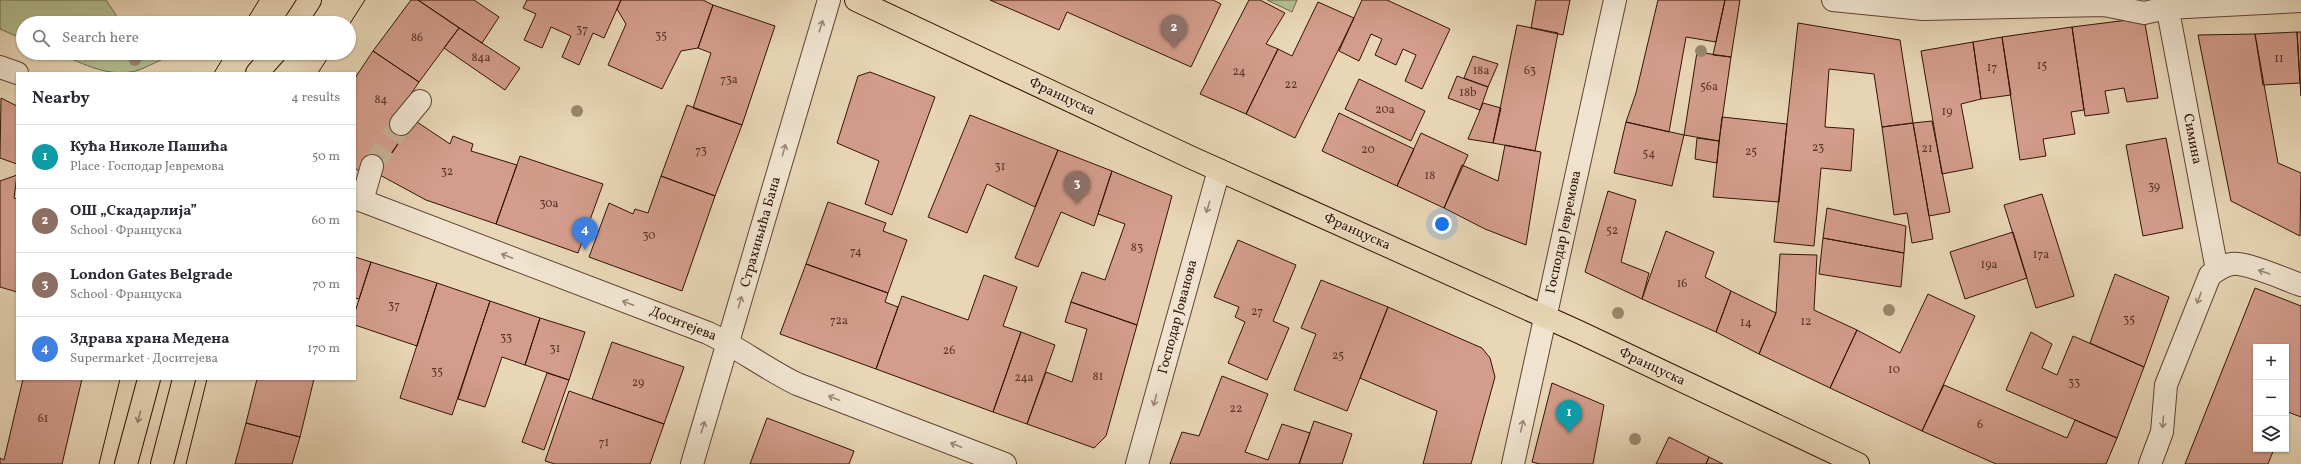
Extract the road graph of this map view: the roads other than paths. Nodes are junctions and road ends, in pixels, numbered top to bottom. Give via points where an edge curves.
1 (310, 0) edge
2 (829, 0) edge
3 (856, 0) edge
4 (1615, 0) edge
5 (1833, 0) edge
6 (2301, 1) edge
7 (2167, 4) edge
8 (299, 16) edge
9 (273, 61) edge
10 (0, 67) edge
11 (258, 72) edge
12 (16, 73) edge
13 (420, 101) dead end
14 (401, 124) tunnel mouth
15 (372, 166) tunnel mouth
16 (1219, 170) junction
17 (359, 199) edge
18 (2219, 269) junction
19 (2301, 285) edge
20 (1546, 317) junction
21 (728, 343) junction
22 (148, 380) edge
23 (184, 380) edge
24 (126, 464) edge
25 (162, 464) edge
26 (692, 464) edge
27 (1005, 464) edge
28 (1137, 464) edge
29 (1513, 464) edge
30 (1858, 464) edge
31 (2150, 464) edge

1 - 8 main road
21 -> 2 street, Страхињића Бана
3 - 16 main road, Француска
4 - 20 street, Господар Јевремова
5 - 7 street via 1923,8 2104,5 2144,13
6 - 7 street
7 - 18 street, Симина
9 - 11 main road
10 - 12 street
13 - 14 street
15 - 17 street
16 - 20 main road, Француска
16 -> 28 street, Господар Јованова
21 -> 17 street, Доситејева via 708,333
19 -> 18 street via 2246,266 2233,264
18 -> 31 street via 2210,275 2204,286 2166,385 2162,432
29 -> 20 street, Господар Јевремова
20 - 30 main road, Француска
26 -> 21 street, Страхињића Бана
27 -> 21 street, Доситејева via 797,384 766,369
22 -> 24 main road
23 - 25 main road

